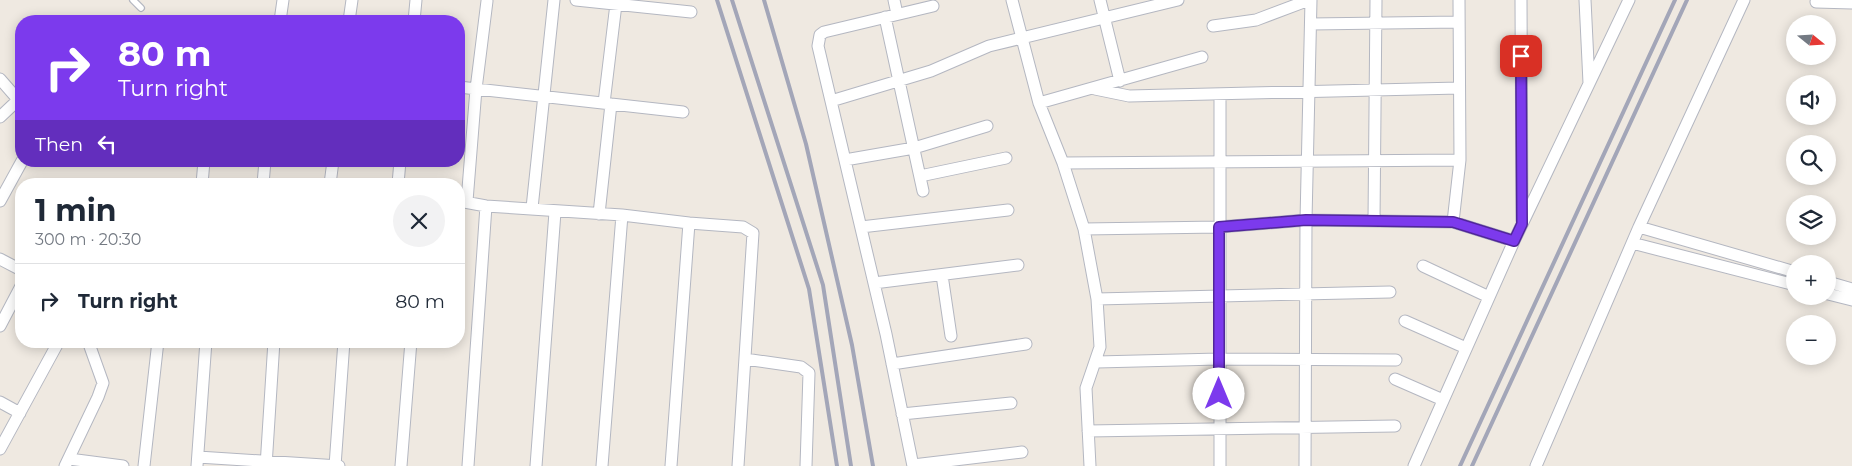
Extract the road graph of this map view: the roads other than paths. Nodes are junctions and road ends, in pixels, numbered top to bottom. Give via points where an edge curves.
1 (134, 0) edge
2 (283, 0) edge
3 (352, 0) edge
4 (416, 0) edge
5 (554, 0) edge
6 (576, 0) edge
7 (894, 0) edge
8 (1012, 0) edge
9 (1100, 0) edge
10 (1178, 0) edge
11 (1310, 0) edge
12 (1376, 0) edge
13 (1460, 0) edge
14 (1521, 0) edge
15 (1585, 0) edge
16 (1629, 0) edge
17 (1744, 0) edge
18 (487, 1) edge
19 (1816, 2) dead end
20 (632, 3) edge
21 (1852, 3) edge
22 (616, 4) junction
23 (933, 6) dead end
24 (141, 8) dead end
25 (691, 12) dead end
26 (897, 14) junction
27 (281, 15) edge
28 (350, 15) edge
29 (415, 15) edge
30 (885, 17) junction
31 (1105, 18) junction
32 (1459, 22) junction
33 (1376, 23) junction
34 (1311, 24) junction
35 (1213, 26) dead end
36 (1020, 39) junction
37 (1202, 57) dead end
38 (0, 79) edge
39 (900, 80) junction
40 (1120, 81) junction
41 (1589, 84) junction
42 (465, 88) edge
43 (1095, 88) junction
44 (1459, 88) junction
45 (476, 89) junction
46 (1375, 90) junction
47 (1309, 92) junction
48 (1220, 94) junction
49 (15, 96) edge
50 (544, 97) junction
51 (831, 101) junction
52 (1039, 103) junction
53 (607, 104) junction
54 (15, 105) edge
55 (683, 112) dead end
56 (0, 117) edge
57 (987, 126) dead end
58 (914, 148) junction
59 (1006, 158) dead end
60 (845, 160) junction
61 (1374, 160) junction
62 (1460, 160) junction
63 (1220, 161) junction
64 (1308, 161) junction
65 (1063, 163) junction
66 (19, 167) edge
67 (920, 176) junction
68 (465, 184) edge
69 (923, 191) dead end
70 (0, 201) edge
71 (465, 201) edge
72 (486, 206) junction
73 (532, 208) junction
74 (1008, 210) dead end
75 (555, 212) junction
76 (599, 214) junction
77 (622, 215) junction
78 (1306, 220) junction
79 (1374, 221) junction
80 (1453, 222) junction
81 (689, 223) junction
82 (1522, 224) junction
83 (860, 227) junction
84 (1219, 227) junction
85 (1639, 227) junction
86 (1084, 229) junction
87 (1514, 241) junction
88 (1632, 243) junction
89 (0, 259) edge
90 (1018, 265) dead end
91 (1423, 266) dead end
92 (15, 267) edge
93 (1786, 269) edge
94 (942, 275) junction
95 (874, 283) junction
96 (1786, 283) edge
97 (1836, 284) edge
98 (1852, 289) edge
99 (1390, 292) dead end
100 (1306, 294) junction
101 (1219, 296) junction
102 (1836, 296) edge
103 (15, 297) edge
104 (1489, 297) junction
105 (1097, 299) junction
106 (1852, 300) edge
107 (1405, 321) dead end
108 (0, 326) edge
109 (951, 336) dead end
110 (1026, 344) dead end
111 (55, 348) edge
112 (90, 348) edge
113 (157, 348) edge
114 (206, 348) edge
115 (274, 348) edge
116 (343, 348) edge
117 (410, 348) edge
118 (1466, 348) junction
119 (745, 358) junction
120 (1219, 360) junction
121 (1306, 360) junction
122 (1396, 360) dead end
123 (1097, 362) junction
124 (892, 364) junction
125 (1396, 379) dead end
126 (1443, 400) junction
127 (0, 402) edge
128 (1011, 403) dead end
129 (20, 413) junction
130 (902, 414) junction
131 (1395, 426) dead end
132 (1306, 427) junction
133 (1220, 429) junction
134 (1088, 431) junction
135 (0, 449) edge
136 (1022, 452) dead end
137 (198, 462) edge
138 (67, 463) edge
139 (266, 463) edge
140 (123, 466) edge
141 (144, 466) edge
142 (335, 466) edge
143 (339, 466) edge
144 (400, 466) edge
145 (468, 466) edge
146 (536, 466) edge
147 (602, 466) edge
148 (671, 466) edge
149 (738, 466) edge
150 (806, 466) edge
151 (913, 466) edge
152 (1090, 466) edge
153 (1220, 466) edge
154 (1306, 466) edge
155 (1414, 466) edge
156 (1536, 466) edge

1 - 24 lane
2 - 27 street
3 - 28 street
4 - 29 street
5 - 50 street
6 - 22 street
7 - 26 street
8 - 36 street
9 - 31 street
10 - 31 street
11 - 34 street
11 - 35 street via 1256,20
12 - 33 street
13 - 32 street
14 - 82 street
15 - 41 street
16 - 41 street
17 - 85 street
18 - 45 street
19 - 21 street
20 - 22 street
20 - 25 street
22 - 53 street
23 - 26 street
26 - 30 street
30 - 39 street
30 - 51 street via 820,35 818,46
31 - 36 street
31 - 40 street
32 - 33 street
32 - 44 street
33 - 34 street
33 - 46 street
34 - 47 street
36 - 39 street via 989,46 931,71
36 - 52 street
37 - 40 street
38 - 49 street
39 - 51 street
39 - 58 street
40 - 43 street
41 - 82 street
42 - 45 street
43 - 48 street via 1129,96
43 - 52 street
44 - 46 street
44 - 62 street
45 - 50 street
45 - 68 street
46 - 47 street
46 - 61 street
47 - 48 street
47 - 64 street
48 - 63 street
50 - 53 street
50 - 73 street
51 - 60 street
52 - 65 street
53 - 55 street
53 - 76 street
54 - 56 street
57 - 58 street
58 - 60 street
58 - 67 street
59 - 67 street
60 - 83 street
61 - 62 street
61 - 64 street
61 - 79 street
62 - 80 street
63 - 64 street
63 - 65 street
63 - 84 street
64 - 78 street
65 - 86 street
66 - 70 street
67 - 69 street
71 - 72 street
72 - 73 street
72 - 145 street
73 - 75 street
74 - 83 street
75 - 76 street
75 - 146 street
76 - 77 street
77 - 81 street
77 - 147 street
78 - 79 street
78 - 84 street
78 - 100 street
79 - 80 street
80 - 87 street
81 - 119 street via 743,227 753,233
81 - 148 street
82 - 87 street
83 - 95 street
84 - 86 street
84 - 101 street
85 - 88 street
85 - 93 street
86 - 105 street
87 - 104 street
88 - 96 street
88 - 156 street
89 - 92 street
90 - 94 street
91 - 104 street
94 - 95 street
94 - 109 street
95 - 124 street
97 - 98 street
99 - 100 street
100 - 101 street
100 - 121 street
101 - 105 street
101 - 120 street
102 - 106 street
103 - 108 street
104 - 118 street
105 - 123 street via 1100,347
107 - 118 street
110 - 124 street
111 - 129 street
112 - 138 street via 103,383
113 - 141 street
114 - 137 street
115 - 139 street
116 - 142 street
117 - 144 street
118 - 126 street
119 - 149 street
119 - 150 street via 801,367 809,373
120 - 121 street
120 - 123 street
120 - 133 street
121 - 122 street
121 - 132 street
123 - 134 street via 1086,388
124 - 130 street
125 - 126 street
126 - 155 street
127 - 129 street
128 - 130 street
129 - 135 street
130 - 151 street
131 - 132 street
132 - 133 street
132 - 154 street
133 - 134 street
133 - 153 street
134 - 152 street
136 - 151 street
137 - 139 street
138 - 140 street
139 - 142 street
142 - 143 street

